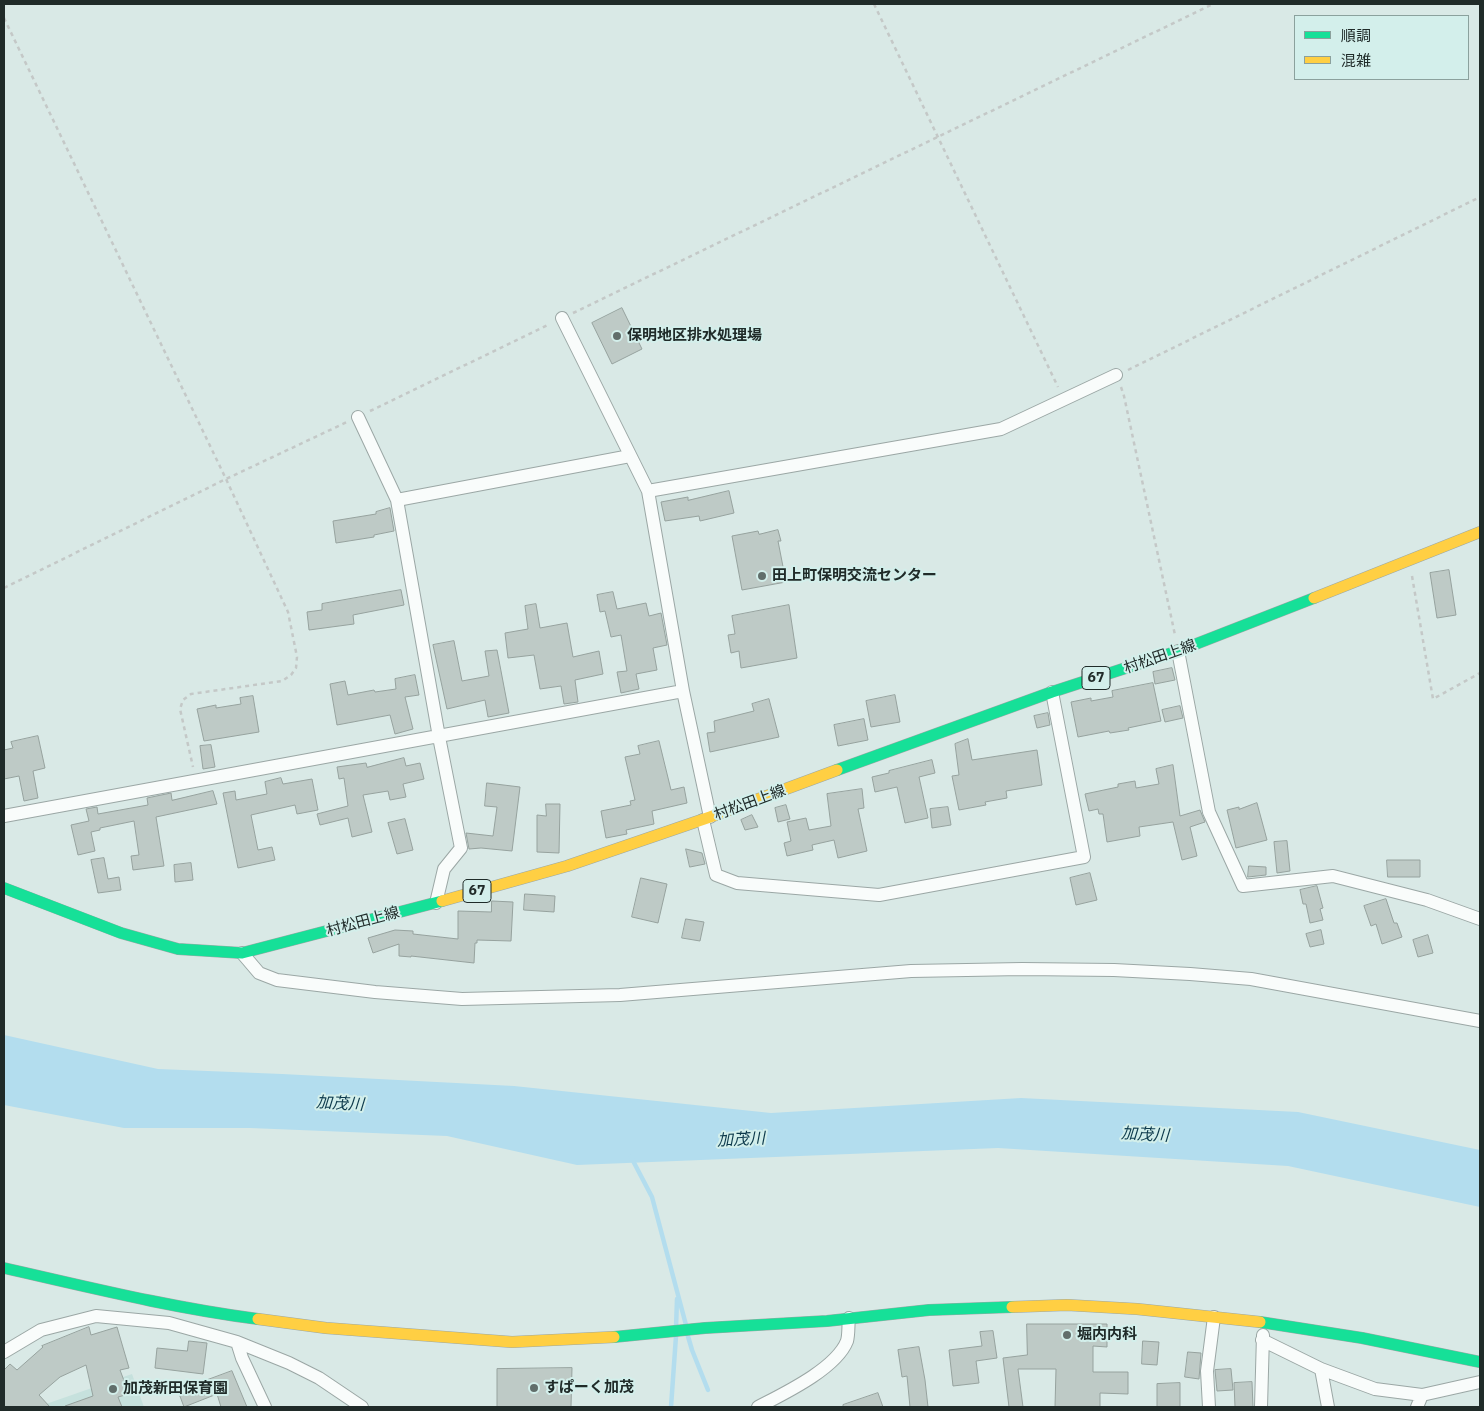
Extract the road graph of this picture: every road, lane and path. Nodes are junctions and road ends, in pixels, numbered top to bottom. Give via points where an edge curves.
1 (874, 4) edge
2 (1213, 4) edge
3 (4, 18) edge
4 (938, 137) junction
5 (1480, 198) edge
6 (562, 318) junction
7 (1116, 375) junction
8 (1064, 400) junction
9 (358, 417) junction
10 (630, 456) junction
11 (226, 479) junction
12 (648, 491) junction
13 (397, 500) junction
14 (1480, 532) edge
15 (1408, 559) junction
16 (4, 588) edge
17 (1178, 652) junction
18 (1480, 673) edge
19 (683, 691) junction
20 (1052, 692) junction
21 (438, 737) junction
22 (196, 780) junction
23 (4, 816) edge
24 (706, 818) junction
25 (4, 888) edge
26 (436, 903) junction
27 (1480, 919) edge
28 (242, 953) junction
29 (1480, 1021) edge
30 (4, 1268) edge
31 (1214, 1317) junction
32 (849, 1318) junction
33 (1264, 1322) junction
34 (1262, 1340) junction
35 (237, 1342) junction
36 (4, 1352) edge
37 (1480, 1362) edge
38 (1321, 1370) junction
39 (1480, 1382) edge
40 (1420, 1401) edge
41 (265, 1407) edge
42 (362, 1407) edge
43 (758, 1407) edge
44 (1209, 1407) edge
45 (1261, 1407) edge
46 (1328, 1407) edge

1 - 4 path
2 - 4 path
3 - 11 path
4 - 6 path
4 - 8 path
5 - 7 path
6 - 9 path
6 - 10 street
7 - 8 street
7 - 17 path via 1124,396
8 - 12 street via 1001,429
9 - 11 path
9 - 13 street
10 - 12 street
10 - 13 street
11 - 16 path
11 - 22 path via 288,612 297,657 296,668 282,680 191,694 183,700 180,709
12 - 19 street
13 - 21 street
14 - 15 main road, 村松田上線 / 67
15 - 17 main road, 村松田上線 / 67
15 - 18 path via 1433,698
17 - 20 main road, 村松田上線 / 67
17 - 27 street via 1209,812 1243,886 1333,876 1427,900
19 - 21 street
19 - 24 street
20 - 24 main road, 村松田上線 / 67
20 - 24 street via 1084,857 879,896 737,883 716,875
21 - 22 street
21 - 26 street via 462,848 444,869
22 - 23 street
24 - 26 main road, 村松田上線 / 67 via 567,866
25 - 28 main road, 村松田上線 / 67 via 121,933 178,949
26 - 28 main road, 村松田上線 / 67
28 - 29 street via 259,973 277,980 462,999 620,995 910,972 1114,970 1252,980
30 - 32 main road via 226,1315 326,1328 512,1342
31 - 32 main road via 1067,1305 929,1310
31 - 33 main road
31 - 44 street via 1207,1371
32 - 43 street via 847,1340 831,1361 798,1386
33 - 34 street
33 - 37 main road
34 - 38 street
34 - 45 street
35 - 36 street via 169,1323 96,1316 41,1330
35 - 41 street
35 - 42 street via 319,1378
38 - 40 street
38 - 46 street
39 - 40 street

